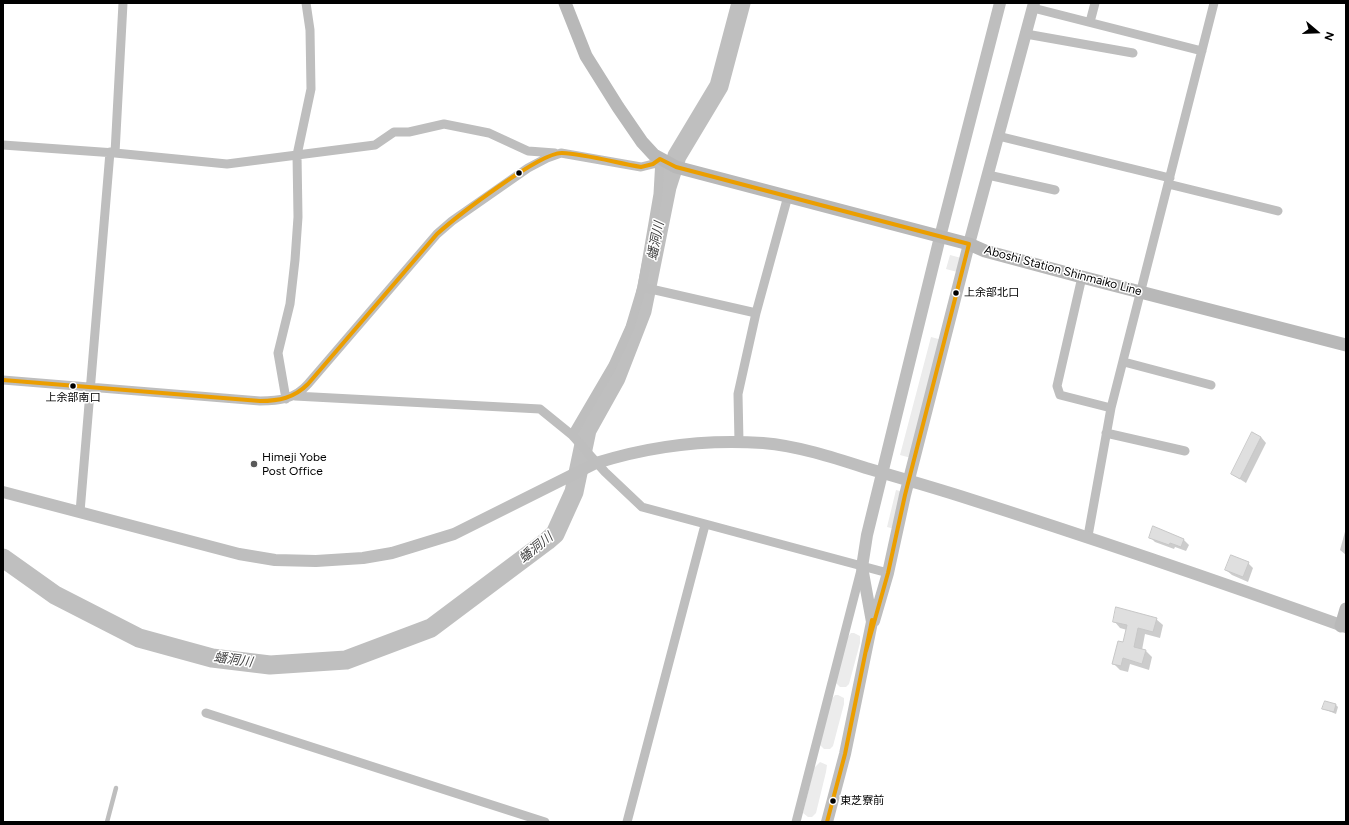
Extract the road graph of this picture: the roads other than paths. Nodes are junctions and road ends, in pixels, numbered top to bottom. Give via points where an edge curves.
1 (123, 3) edge
2 (306, 3) edge
3 (565, 3) edge
4 (1000, 3) edge
5 (1095, 3) edge
6 (1214, 3) edge
7 (1033, 6) edge
8 (1090, 22) junction
9 (1026, 34) junction
10 (1202, 51) junction
11 (1133, 53) dead end
12 (998, 136) junction
13 (3, 146) edge
14 (113, 153) junction
15 (561, 154) junction
16 (297, 155) junction
17 (668, 163) junction
18 (988, 175) junction
19 (1169, 181) junction
20 (1055, 190) dead end
21 (788, 196) junction
22 (1278, 211) dead end
23 (940, 237) junction
24 (969, 244) junction
25 (1082, 277) junction
26 (642, 287) junction
27 (1141, 292) junction
28 (756, 313) junction
29 (1346, 345) edge
30 (1124, 362) junction
31 (3, 380) edge
32 (1211, 385) dead end
33 (91, 388) junction
34 (295, 396) junction
35 (286, 399) junction
36 (1111, 408) junction
37 (1106, 434) junction
38 (572, 435) junction
39 (739, 442) junction
40 (1184, 451) dead end
41 (596, 463) junction
42 (882, 472) junction
43 (909, 480) junction
44 (3, 492) edge
45 (80, 512) junction
46 (705, 525) junction
47 (1088, 536) junction
48 (862, 567) junction
49 (888, 573) junction
50 (1346, 609) edge
51 (1343, 627) edge
52 (866, 651) junction
53 (206, 713) dead end
54 (116, 788) dead end
55 (107, 822) edge
56 (545, 822) edge
57 (626, 822) edge
58 (796, 822) edge
59 (827, 822) edge

1 - 14 street
2 - 16 street via 310,30 311,89
3 - 17 main road, Aboshi Station Shinmaiko Line via 586,56 618,107 642,142
4 - 23 street
5 - 8 street
6 - 10 street
7 - 8 street
7 - 9 street
8 - 10 street
9 - 11 street
9 - 12 street
10 - 19 street
12 - 18 street
12 - 19 street
13 - 14 street
14 - 16 street via 227,164
14 - 33 street
15 - 16 street via 528,151 489,133 444,124 409,132 394,132 375,145
15 - 17 street via 641,167
15 - 34 street via 528,168 441,230
16 - 35 street via 298,217 295,260 290,304 278,354
17 - 21 main road, Aboshi Station Shinmaiko Line
17 - 26 street via 658,194
18 - 20 street
18 - 24 street
19 - 22 street
19 - 27 street
21 - 23 main road, Aboshi Station Shinmaiko Line
21 - 28 street
23 - 24 main road, Aboshi Station Shinmaiko Line
23 - 42 street
24 - 25 main road, Aboshi Station Shinmaiko Line via 985,251
24 - 43 street
25 - 27 main road, Aboshi Station Shinmaiko Line
25 - 36 street via 1057,386 1060,395
26 - 28 street
26 - 38 street via 630,327 613,365
27 - 29 main road, Aboshi Station Shinmaiko Line
27 - 30 street
28 - 39 street via 738,394
30 - 32 street
30 - 36 street
31 - 33 street
33 - 35 street via 253,401
33 - 45 street
34 - 35 street
34 - 38 street via 540,409
36 - 37 street
37 - 40 street
37 - 47 street
38 - 41 street
39 - 41 street via 660,447
39 - 42 street via 813,452
41 - 45 street via 454,534 392,552 335,560 295,561 252,556
41 - 46 street via 642,507
42 - 43 street
42 - 48 street
43 - 47 street
43 - 49 street
44 - 45 street
46 - 48 street
46 - 57 street
47 - 51 street
48 - 49 street
48 - 52 street via 872,622
48 - 58 street
49 - 52 street
50 - 51 main road
52 - 59 street via 845,754
53 - 56 street
54 - 55 lane

